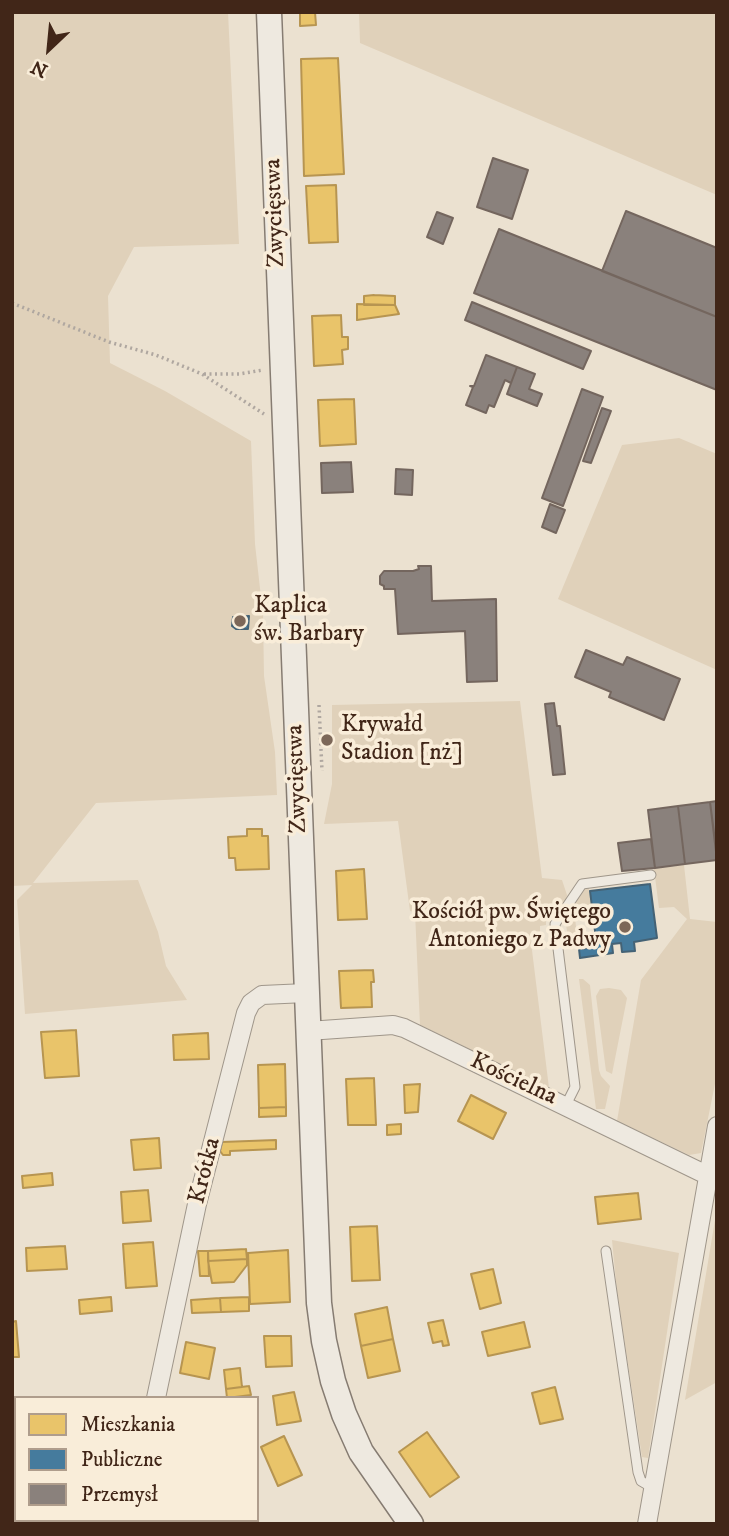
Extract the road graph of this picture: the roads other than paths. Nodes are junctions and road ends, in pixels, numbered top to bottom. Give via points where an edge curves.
1 (269, 12) edge
2 (651, 874) dead end
3 (306, 993) junction
4 (308, 1031) junction
5 (566, 1105) junction
6 (717, 1126) edge
7 (712, 1178) edge
8 (606, 1251) dead end
9 (156, 1396) edge
10 (653, 1488) junction
11 (411, 1524) edge
12 (647, 1524) edge

1 - 3 main road, Zwycięstwa
2 - 5 lane via 582,884 555,924 575,1087
3 - 4 main road, Zwycięstwa
3 - 9 street, Krótka via 265,995 253,1002 244,1019 197,1204
4 - 5 street, Kościelna via 399,1026
4 - 11 main road, Zwycięstwa via 324,1341 333,1381 361,1452
5 - 7 street, Kościelna
6 - 7 street
7 - 10 street
8 - 10 lane via 638,1472 641,1481
10 - 12 street

